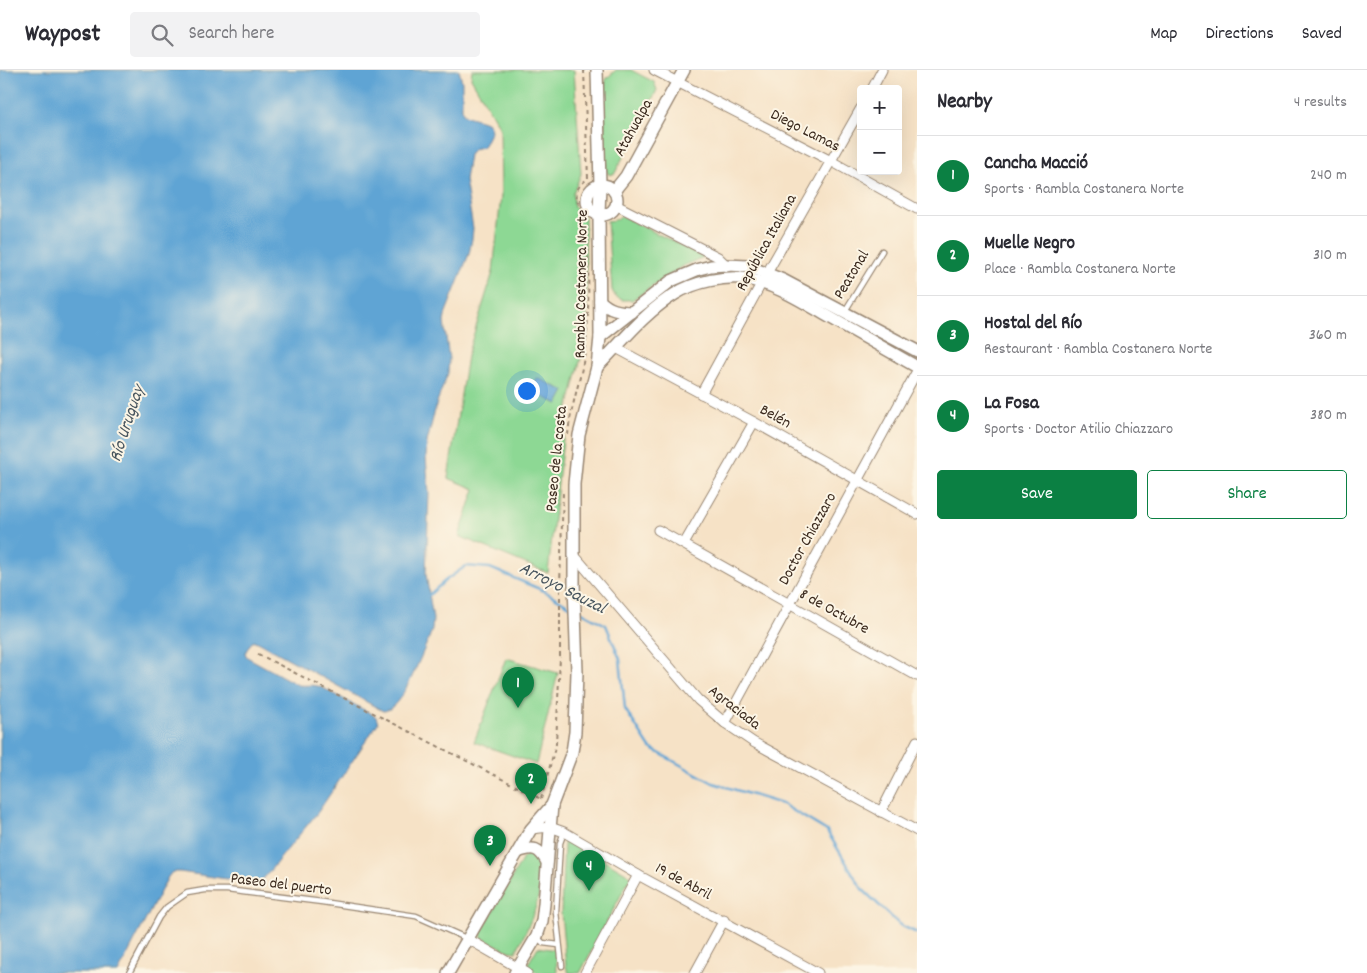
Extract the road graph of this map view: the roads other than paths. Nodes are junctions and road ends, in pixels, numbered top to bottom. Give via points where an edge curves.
1 (597, 70) edge
2 (654, 70) edge
3 (684, 70) edge
4 (882, 70) edge
5 (677, 83) junction
6 (874, 85) edge
7 (857, 115) edge
8 (831, 161) junction
9 (600, 185) junction
10 (614, 191) junction
11 (616, 205) junction
12 (917, 209) edge
13 (599, 214) junction
14 (882, 251) dead end
15 (726, 265) junction
16 (728, 278) junction
17 (765, 278) junction
18 (600, 301) junction
19 (632, 312) junction
20 (844, 312) junction
21 (600, 313) junction
22 (614, 325) junction
23 (600, 337) junction
24 (616, 348) junction
25 (917, 351) edge
26 (597, 367) junction
27 (917, 369) edge
28 (701, 394) junction
29 (754, 422) junction
30 (857, 481) junction
31 (917, 514) edge
32 (658, 530) dead end
33 (684, 544) junction
34 (574, 555) junction
35 (789, 604) junction
36 (917, 676) edge
37 (725, 722) junction
38 (917, 740) edge
39 (546, 802) junction
40 (881, 812) junction
41 (550, 827) junction
42 (532, 829) junction
43 (917, 831) edge
44 (564, 832) junction
45 (518, 852) junction
46 (548, 862) junction
47 (638, 875) junction
48 (724, 920) junction
49 (536, 936) junction
50 (468, 939) junction
51 (559, 945) junction
52 (562, 966) dead end
53 (802, 969) edge
54 (520, 971) edge
55 (128, 973) edge
56 (448, 973) edge
57 (585, 973) edge
58 (695, 973) edge
59 (818, 973) edge

1 - 9 street
2 - 5 street, Diego Lamas
3 - 5 street, Atahualpa
4 - 6 street
5 - 8 street, Diego Lamas
5 - 10 street, Atahualpa via 626,176
7 - 8 street, República Italiana
8 - 12 street, Diego Lamas
8 - 17 street, República Italiana
9 - 10 street
9 - 13 street via 589,192 587,201 591,210
10 - 11 street
11 - 13 street via 611,212
11 - 15 street via 718,256
13 - 18 street, Rambla Costanera Norte
14 - 20 lane, Peatonal
15 - 16 street
15 - 17 street via 748,266
15 - 19 street via 699,269 671,281
16 - 17 street
16 - 24 street via 676,293 630,331
17 - 20 street via 783,280
17 - 27 street
17 - 28 street, República Italiana
18 - 19 street via 611,309
18 - 21 street, Rambla Costanera Norte
19 - 22 street
20 - 25 street
21 - 22 street
21 - 23 street, Rambla Costanera Norte
22 - 23 street
22 - 24 street
23 - 26 street, Rambla Costanera Norte
24 - 26 street
24 - 28 street, Belén
26 - 34 street, Rambla Costanera Norte via 576,454
27 - 30 street, Doctor Chiazzaro
28 - 29 street, Belén
29 - 30 street, Belén
29 - 33 street
30 - 31 street, Belén
30 - 35 street, Doctor Chiazzaro
32 - 33 street, 8 de Octubre
33 - 35 street, 8 de Octubre
34 - 37 street, Agraciada via 698,700
34 - 39 street, Rambla Costanera Norte via 577,672 572,752
35 - 36 street, 8 de Octubre
35 - 37 street, Doctor Chiazzaro
37 - 40 street, Agraciada via 754,742
38 - 40 street
39 - 41 street
39 - 42 street, Rambla Costanera Norte
40 - 43 street, Agraciada
41 - 42 street, 19 de Abril
41 - 44 street, 19 de Abril
41 - 46 street
42 - 45 street, Rambla Costanera Norte
44 - 47 street, 19 de Abril
44 - 51 lane via 560,843 556,912
45 - 46 street via 535,849
45 - 50 street, Rambla Costanera Norte
46 - 49 street via 542,921
47 - 48 street, 19 de Abril
47 - 57 street
48 - 53 street, 19 de Abril
48 - 58 street
49 - 51 lane via 543,943
49 - 54 street
50 - 54 street
50 - 55 lane, Paseo del puerto via 416,916 226,890 205,890 187,893 167,907
50 - 56 street, Rambla Costanera Norte
51 - 52 lane
53 - 59 street, 19 de Abril

